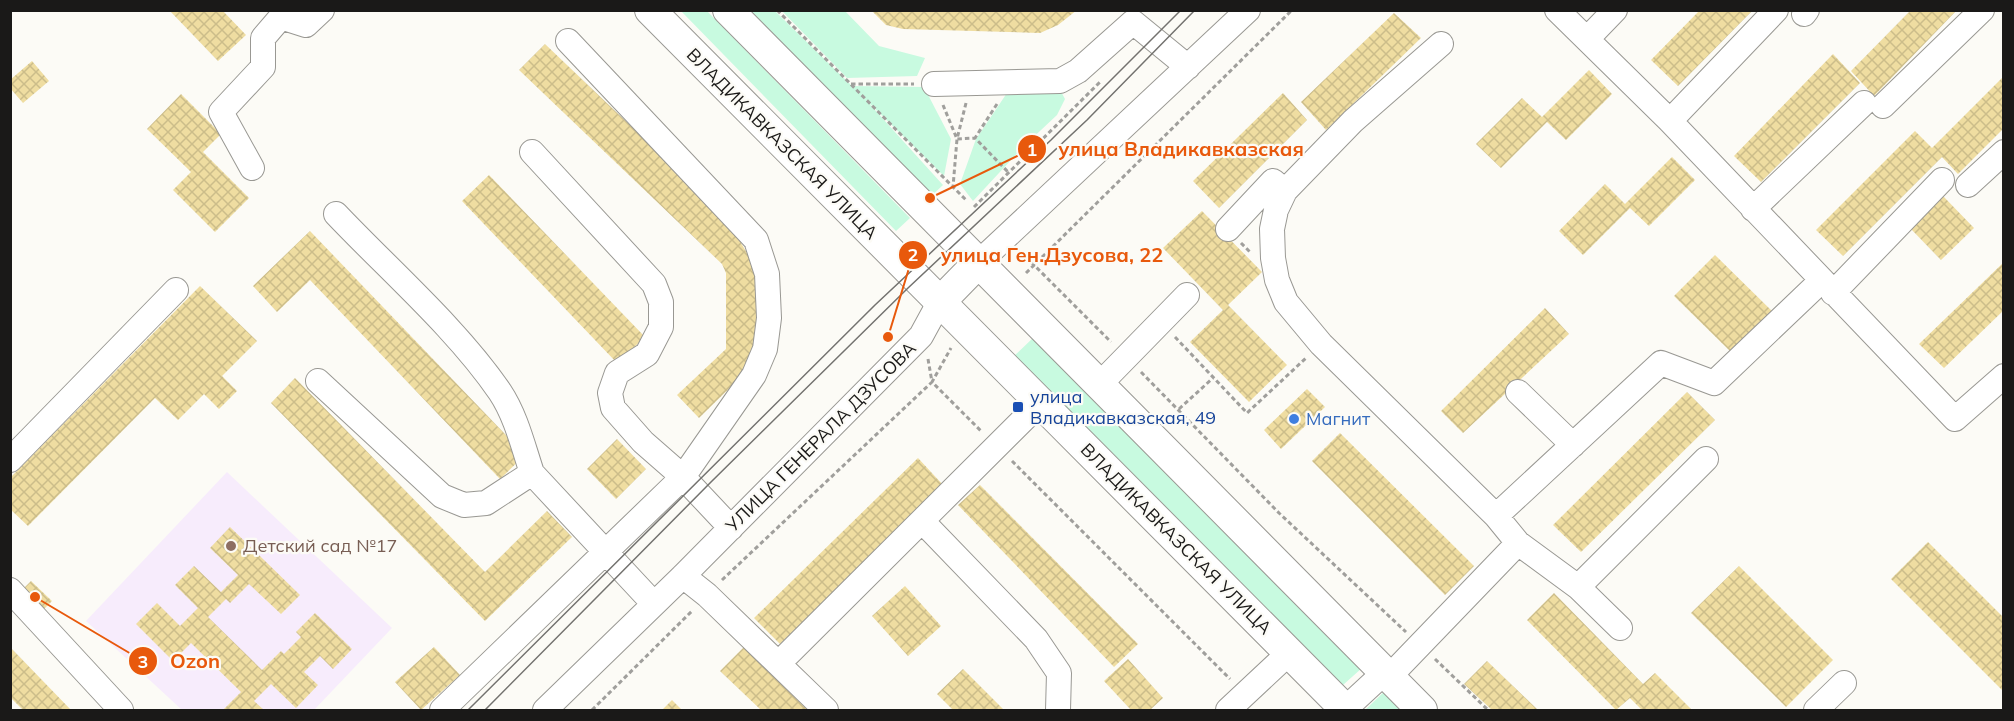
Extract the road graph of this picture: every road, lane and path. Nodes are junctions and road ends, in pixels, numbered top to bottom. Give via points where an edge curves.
1 (322, 10) edge
2 (650, 10) edge
3 (728, 10) edge
4 (777, 10) edge
5 (1248, 10) edge
6 (1292, 10) edge
7 (1557, 10) edge
8 (1615, 10) edge
9 (1776, 10) edge
10 (1982, 10) edge
11 (278, 14) edge
12 (1587, 39) junction
13 (568, 41) dead end
14 (1441, 44) dead end
15 (1188, 67) junction
16 (1107, 75) dead end
17 (1011, 83) junction
18 (851, 84) junction
19 (934, 84) junction
20 (972, 84) junction
21 (1670, 121) junction
22 (975, 138) junction
23 (957, 139) junction
24 (532, 152) dead end
25 (2004, 152) edge
26 (252, 168) dead end
27 (1009, 173) junction
28 (1942, 180) dead end
29 (1968, 185) dead end
30 (953, 187) junction
31 (1285, 191) junction
32 (967, 201) dead end
33 (974, 207) dead end
34 (1753, 209) junction
35 (336, 214) dead end
36 (1228, 229) dead end
37 (1026, 257) dead end
38 (977, 264) junction
39 (1035, 265) junction
40 (1026, 273) dead end
41 (1827, 287) junction
42 (176, 290) dead end
43 (1187, 295) dead end
44 (939, 303) junction
45 (1161, 321) junction
46 (1321, 344) junction
47 (952, 346) dead end
48 (926, 350) dead end
49 (1125, 357) junction
50 (2004, 376) edge
51 (1214, 377) junction
52 (318, 381) dead end
53 (932, 382) junction
54 (1099, 385) junction
55 (1518, 392) dead end
56 (1041, 404) junction
57 (1179, 409) junction
58 (985, 434) dead end
59 (1573, 445) junction
60 (1007, 455) dead end
61 (1706, 459) dead end
62 (10, 460) edge
63 (532, 473) junction
64 (683, 477) junction
65 (1496, 516) junction
66 (922, 522) junction
67 (731, 528) junction
68 (1518, 543) junction
69 (606, 552) junction
70 (683, 576) junction
71 (721, 582) dead end
72 (1578, 587) junction
73 (10, 590) edge
74 (654, 604) junction
75 (696, 607) dead end
76 (1620, 628) dead end
77 (1411, 638) dead end
78 (1427, 652) dead end
79 (1289, 653) junction
80 (779, 663) junction
81 (1387, 674) junction
82 (1844, 683) dead end
83 (1246, 694) junction
84 (1345, 710) edge
85 (121, 711) edge
86 (442, 711) edge
87 (544, 711) edge
88 (592, 711) edge
89 (826, 711) edge
90 (1058, 711) edge
91 (1228, 711) edge
92 (1422, 711) edge
93 (1488, 711) edge
94 (1816, 711) edge

1 - 11 street via 306,25
2 - 44 main road, ВЛАДИКАВКАЗСКАЯ УЛИЦА
3 - 38 main road
4 - 18 path
5 - 15 street, УЛИЦА ГЕНЕРАЛА ДЗУСОВА
6 - 39 path
7 - 12 street
8 - 12 street
9 - 21 street
10 - 34 street
11 - 26 street via 263,38 263,67 220,112
12 - 21 street
13 - 64 street via 756,240 767,274 769,318 765,349 754,375
14 - 31 street via 1353,121
15 - 17 street via 1133,22 1078,71 1060,81
15 - 38 street, УЛИЦА ГЕНЕРАЛА ДЗУСОВА
16 - 27 path
17 - 20 street
17 - 22 path
18 - 19 path
18 - 30 path
19 - 20 street
19 - 23 path
20 - 23 path
21 - 34 street
22 - 23 path
22 - 27 path
23 - 30 path
24 - 64 street via 654,284 661,302 661,327 647,354 617,373 610,393 613,408 625,424
25 - 29 street
27 - 33 path
28 - 41 street
30 - 32 path
31 - 36 street via 1274,181
31 - 46 street via 1272,229 1277,280 1286,302
34 - 41 street
35 - 63 street via 462,345 500,393
37 - 39 path
38 - 44 main road, УЛИЦА ГЕНЕРАЛА ДЗУСОВА
38 - 54 main road
39 - 40 path
39 - 49 path
41 - 50 street via 1955,419
41 - 59 street via 1714,384 1661,363
42 - 62 street
43 - 45 street
44 - 56 main road, ВЛАДИКАВКАЗСКАЯ УЛИЦА
44 - 67 street, УЛИЦА ГЕНЕРАЛА ДЗУСОВА via 921,336
45 - 49 street
45 - 51 path
46 - 51 path via 1247,413
46 - 65 street
47 - 53 path
48 - 53 path
49 - 54 street
49 - 57 path
51 - 57 path
52 - 63 street via 442,496 464,505 486,503
53 - 58 path
53 - 71 path
54 - 81 main road
55 - 59 street
56 - 66 street
56 - 79 main road, ВЛАДИКАВКАЗСКАЯ УЛИЦА
57 - 77 path via 1279,513
59 - 65 street
60 - 83 path
61 - 72 street
63 - 69 street
64 - 67 street
64 - 69 street
65 - 68 street
66 - 80 street
66 - 90 street via 1036,639 1059,672
67 - 70 street, УЛИЦА ГЕНЕРАЛА ДЗУСОВА
68 - 72 street
68 - 81 street
69 - 74 street
69 - 86 street
70 - 74 street, УЛИЦА ГЕНЕРАЛА ДЗУСОВА
70 - 80 street
72 - 76 street
73 - 85 street
74 - 87 street, УЛИЦА ГЕНЕРАЛА ДЗУСОВА
75 - 88 path
78 - 93 path
79 - 83 street
79 - 84 main road, ВЛАДИКАВКАЗСКАЯ УЛИЦА
80 - 89 street
81 - 84 street
81 - 92 main road
82 - 94 street
83 - 91 street

